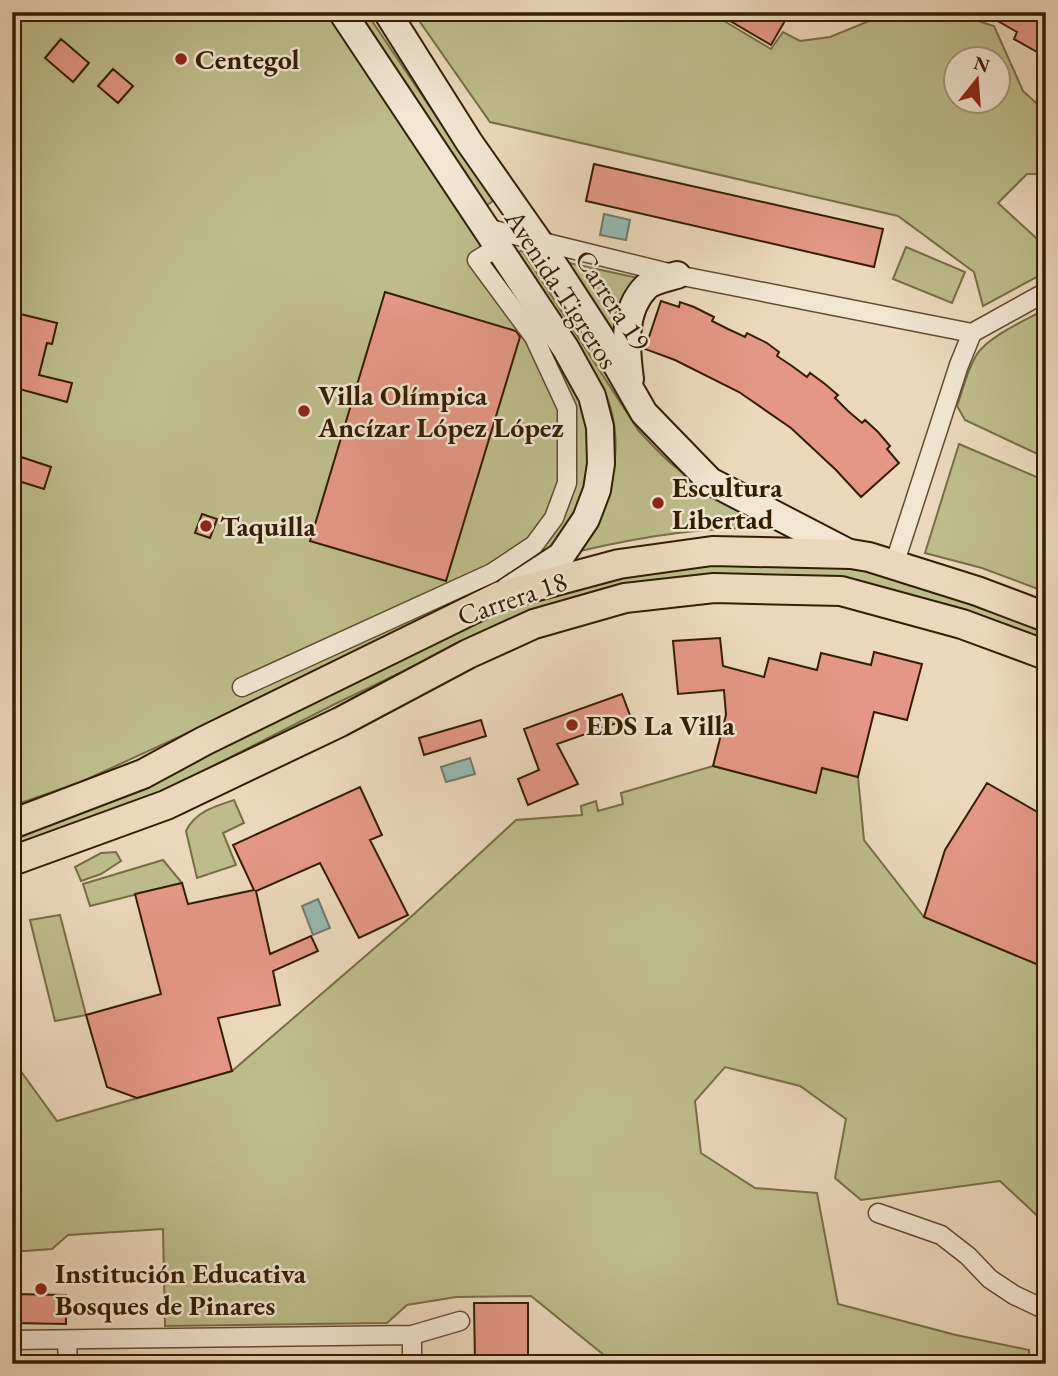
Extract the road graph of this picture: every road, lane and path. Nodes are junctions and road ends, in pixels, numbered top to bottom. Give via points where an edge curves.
1 (342, 12) edge
2 (387, 12) edge
3 (492, 237) junction
4 (537, 239) junction
5 (677, 275) junction
6 (1046, 292) edge
7 (972, 333) junction
8 (631, 387) junction
9 (851, 554) junction
10 (894, 565) junction
11 (500, 596) junction
12 (1046, 617) edge
13 (1046, 655) edge
14 (242, 687) dead end
15 (12, 824) edge
16 (12, 861) edge
17 (878, 1213) dead end
18 (1046, 1310) edge
19 (460, 1321) dead end
20 (412, 1335) junction
21 (12, 1340) edge
22 (67, 1340) junction
23 (68, 1364) edge
24 (412, 1364) edge

1 - 3 street, Avenida Tigreros
2 - 4 street, Carrera 19
3 - 4 street
3 - 11 street, Avenida Tigreros via 592,396 600,427 601,464 586,519 561,556
3 - 14 street via 477,260 534,337 567,408 567,483 554,518 534,545 492,573
4 - 5 street
4 - 8 street, Carrera 19
5 - 7 street
5 - 8 street via 647,285 634,304 626,347
6 - 7 street
7 - 10 street
8 - 9 street, Carrera 19 via 644,413 710,481
9 - 10 main road, Carrera 18
9 - 11 main road, Carrera 18 via 712,551 619,564
10 - 12 main road, Carrera 18
11 - 15 main road, Carrera 18 via 143,774
13 - 16 main road, Carrera 18 via 962,624 841,592 714,588 625,598 534,624 166,805
17 - 18 street via 941,1235 990,1279
19 - 20 street
20 - 22 street
20 - 24 street
21 - 22 street
22 - 23 street

